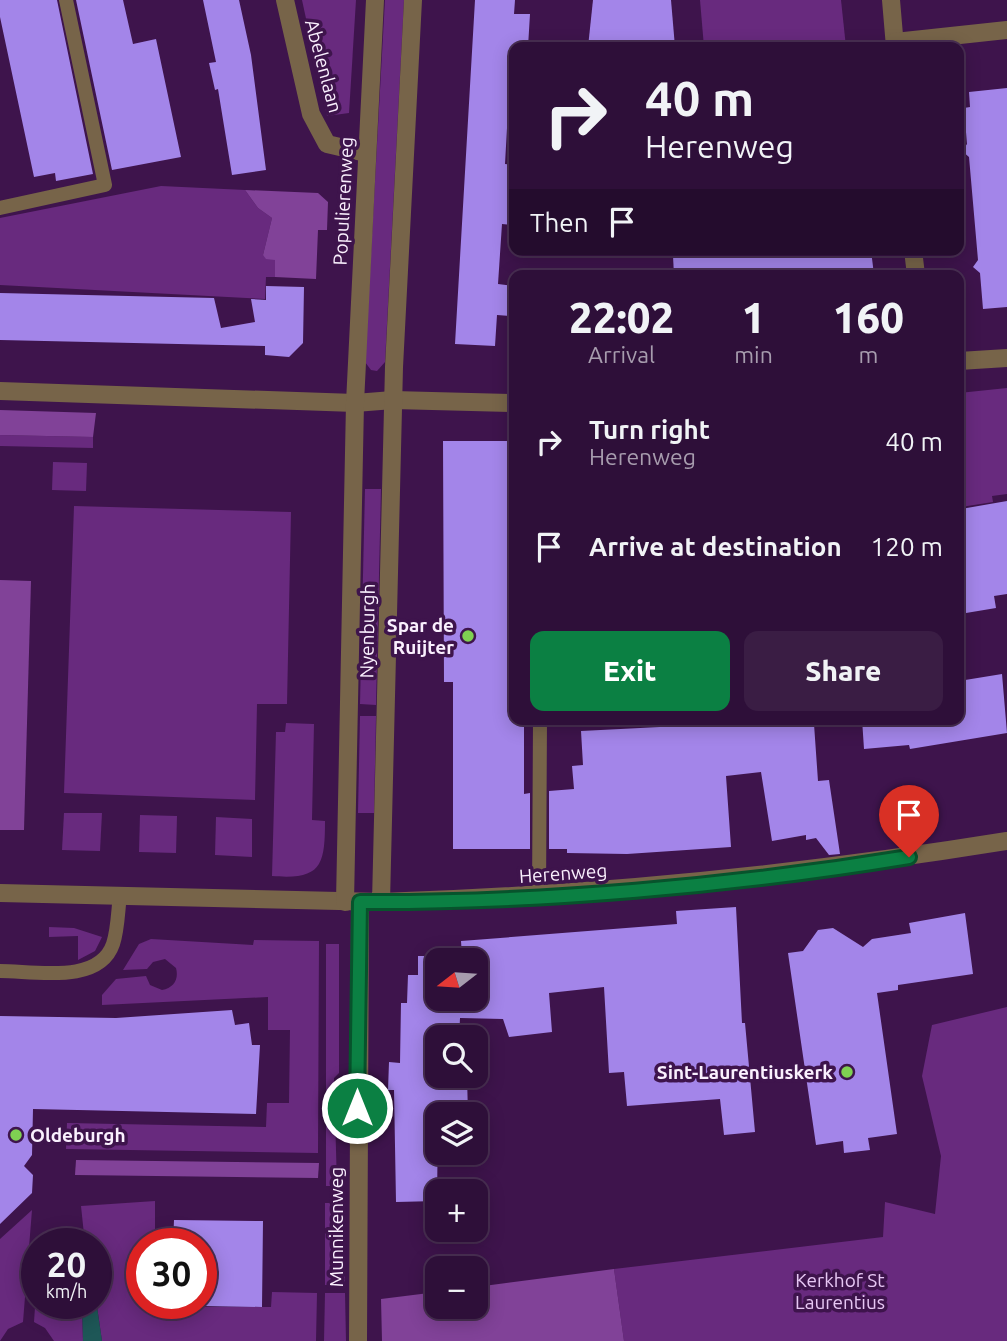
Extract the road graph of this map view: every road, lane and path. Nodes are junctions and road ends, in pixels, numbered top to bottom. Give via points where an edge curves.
1 (65, 0) edge
2 (285, 0) edge
3 (375, 0) edge
4 (413, 0) edge
5 (891, 0) edge
6 (1007, 30) edge
7 (895, 42) edge
8 (917, 42) edge
9 (366, 153) junction
10 (0, 208) edge
11 (1007, 358) edge
12 (964, 361) edge
13 (0, 391) edge
14 (393, 400) junction
15 (509, 402) edge
16 (355, 403) junction
17 (540, 725) edge
18 (1007, 841) edge
19 (0, 893) edge
20 (120, 895) junction
21 (538, 897) junction
22 (353, 902) junction
23 (381, 902) junction
24 (0, 971) edge
25 (358, 1341) edge

1 - 10 lane via 104,185
2 - 9 street, Abelenlaan via 311,114 327,144
3 - 9 street, Populierenweg
4 - 14 street
5 - 7 street
6 - 8 street
9 - 16 street, Populierenweg
11 - 12 street
13 - 16 street
14 - 15 street
14 - 16 street
14 - 23 street, Nyenburgh
16 - 22 street, Nyenburgh
17 - 21 lane
18 - 21 street, Herenweg via 750,879
19 - 20 street, Herenweg
20 - 22 street, Herenweg
20 - 24 lane via 113,945 98,964 80,971
21 - 23 street, Herenweg
22 - 23 street, Herenweg
22 - 25 street, Munnikenweg

